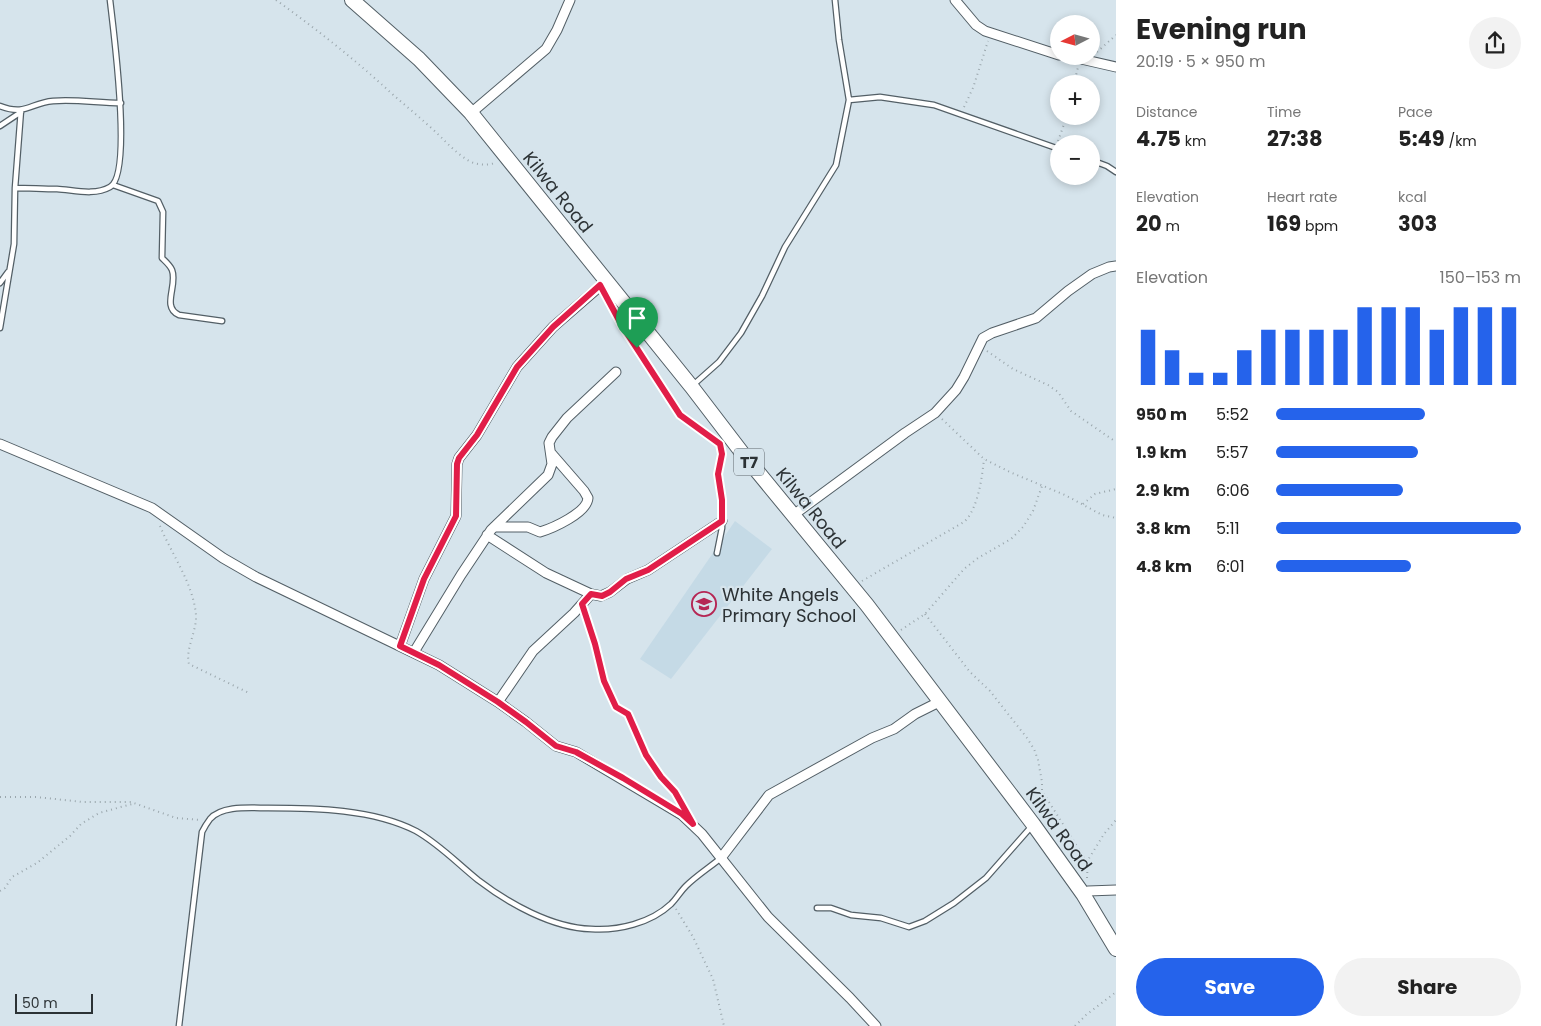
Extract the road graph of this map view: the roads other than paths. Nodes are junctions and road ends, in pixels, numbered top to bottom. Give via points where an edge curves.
1 (110, 0) edge
2 (352, 0) edge
3 (570, 0) edge
4 (835, 0) edge
5 (955, 0) edge
6 (1050, 52) edge
7 (1100, 63) edge
8 (1116, 67) edge
9 (849, 100) junction
10 (121, 103) junction
11 (0, 106) edge
12 (21, 111) junction
13 (471, 113) junction
14 (0, 126) edge
15 (1050, 146) edge
16 (1100, 163) edge
17 (1116, 172) edge
18 (113, 185) junction
19 (15, 188) junction
20 (1116, 266) edge
21 (9, 270) junction
22 (0, 283) edge
23 (603, 283) junction
24 (222, 321) dead end
25 (0, 328) edge
26 (616, 372) dead end
27 (692, 386) junction
28 (0, 444) edge
29 (550, 453) junction
30 (792, 516) junction
31 (722, 521) junction
32 (494, 527) junction
33 (487, 535) junction
34 (717, 553) dead end
35 (591, 594) junction
36 (400, 646) junction
37 (414, 652) junction
38 (498, 702) junction
39 (939, 702) junction
40 (1034, 824) junction
41 (721, 858) junction
42 (1116, 890) edge
43 (1085, 892) junction
44 (817, 908) dead end
45 (1116, 949) edge
46 (179, 1026) edge
47 (876, 1026) edge

1 - 10 lane
2 - 13 highway, Kilwa Road / T7 via 419,58
3 - 13 street via 546,49
4 - 9 lane
5 - 6 street via 976,25 990,33
7 - 8 street
9 - 15 lane via 880,97 934,105
9 - 27 lane via 834,171 785,247 733,346
10 - 12 lane via 52,101
10 - 18 lane via 120,158
11 - 12 lane
12 - 14 lane
12 - 19 lane
13 - 23 highway, Kilwa Road / T7
16 - 17 lane
18 - 19 lane via 93,192
18 - 24 lane via 158,201 161,205 162,258 172,270 170,304 174,312
19 - 21 lane via 14,244
20 - 30 street via 1092,274 1036,318 987,336 960,383 935,413
21 - 22 lane
21 - 25 lane
23 - 27 highway, Kilwa Road / T7
23 - 31 lane via 621,324 680,415 720,444 722,454 718,474
23 - 36 street via 553,327 517,367 477,435 459,458 456,516 424,579
26 - 29 street via 562,424 549,441
27 - 30 highway, Kilwa Road / T7
28 - 36 street via 152,508 256,577
29 - 32 street via 552,464 548,475
29 - 32 street via 584,491 587,504 560,524 540,532 528,527
30 - 39 highway, Kilwa Road / T7
31 - 34 lane
31 - 35 street via 610,592 602,596
32 - 33 street
33 - 35 street via 524,560
33 - 37 street
35 - 38 street via 533,652
36 - 37 street
37 - 38 street
38 - 41 street via 556,746 576,752 682,814
39 - 40 highway, Kilwa Road / T7
39 - 41 street via 770,795
40 - 43 highway, Kilwa Road / T7
40 - 44 lane via 986,878 925,921 909,927 881,918
41 - 46 lane via 652,918 611,928 590,929 552,922 503,898 440,847 401,825 315,808 230,810 215,815 202,832
41 - 47 street via 768,917
42 - 43 street
43 - 45 highway, Kilwa Road / T7

